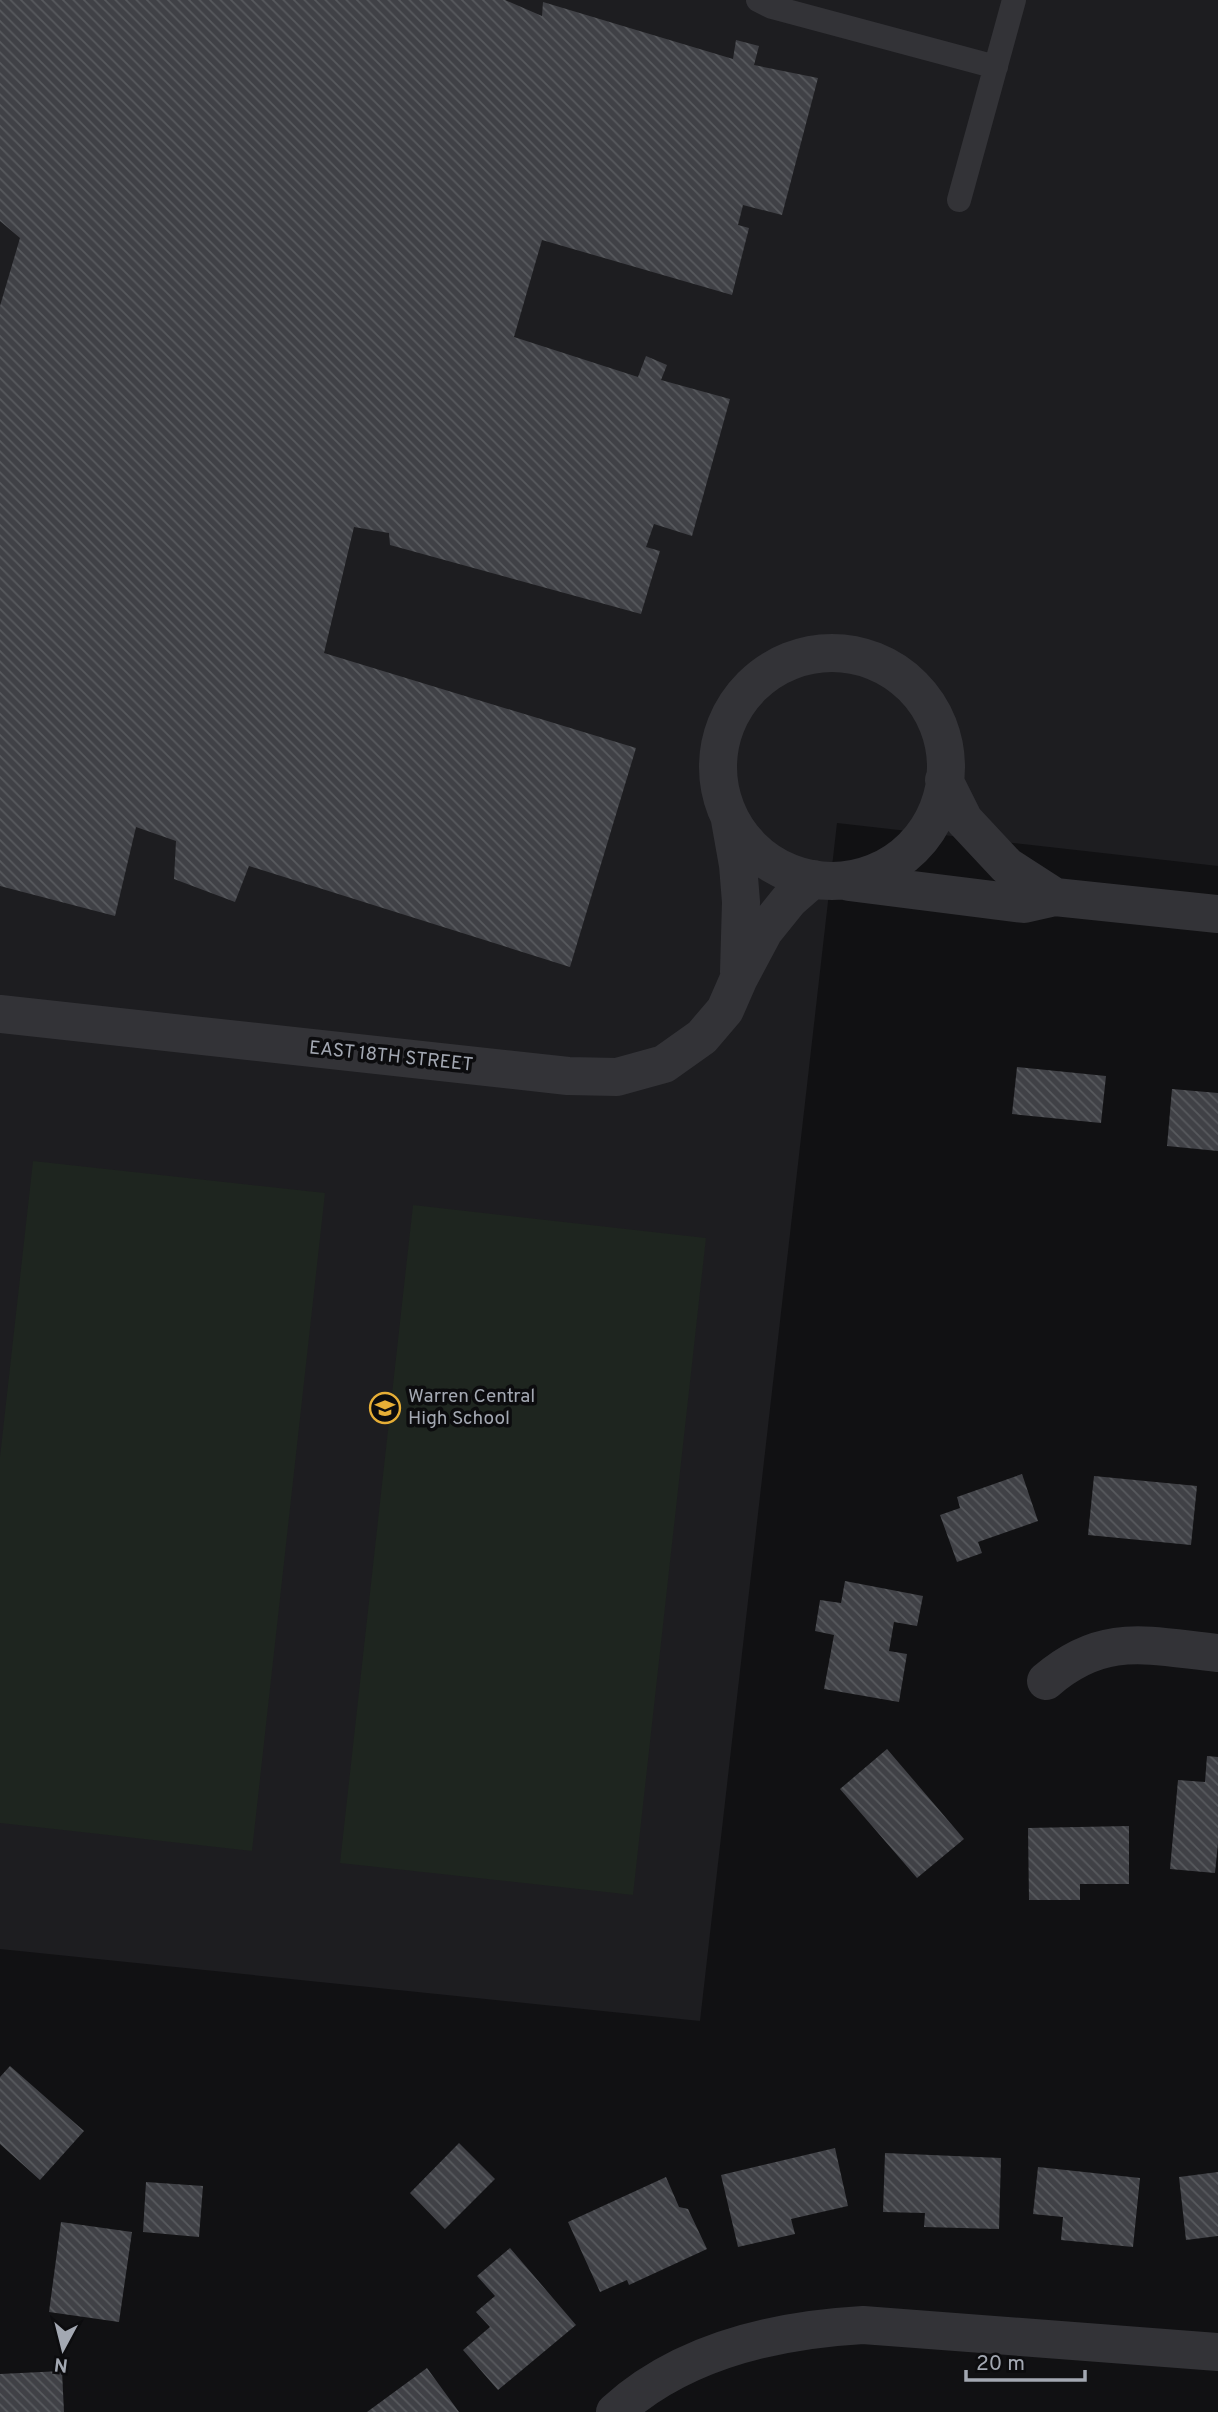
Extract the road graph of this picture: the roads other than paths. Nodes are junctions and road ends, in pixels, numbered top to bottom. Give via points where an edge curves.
1 (758, 0) edge
2 (1014, 0) edge
3 (996, 67) junction
4 (959, 200) dead end
5 (944, 780) junction
6 (729, 818) junction
7 (827, 880) junction
8 (1055, 897) junction
9 (1218, 914) edge
10 (738, 978) junction
11 (0, 1014) edge
12 (1218, 1653) edge
13 (1046, 1681) dead end
14 (1218, 2352) edge
15 (615, 2412) edge

1 - 3 lane
2 - 3 lane
3 - 4 lane
5 - 6 street via 946,756 937,721 917,691 888,668 855,655 823,653 791,660 764,675 741,698 725,725 718,756 719,788
5 - 7 street via 944,792 930,825 907,853 877,873
5 - 8 street via 964,820 1007,866
6 - 7 street via 747,844 772,864 805,878
6 - 10 street via 740,890
7 - 8 street via 1024,904
7 - 10 street via 789,900 764,931
8 - 9 street
10 - 11 street, EAST 18TH STREET via 725,1010 702,1037 664,1064 617,1077 568,1076
12 - 13 street via 1108,1647 1082,1656
14 - 15 street via 863,2325 825,2327 737,2345 694,2361 659,2378

